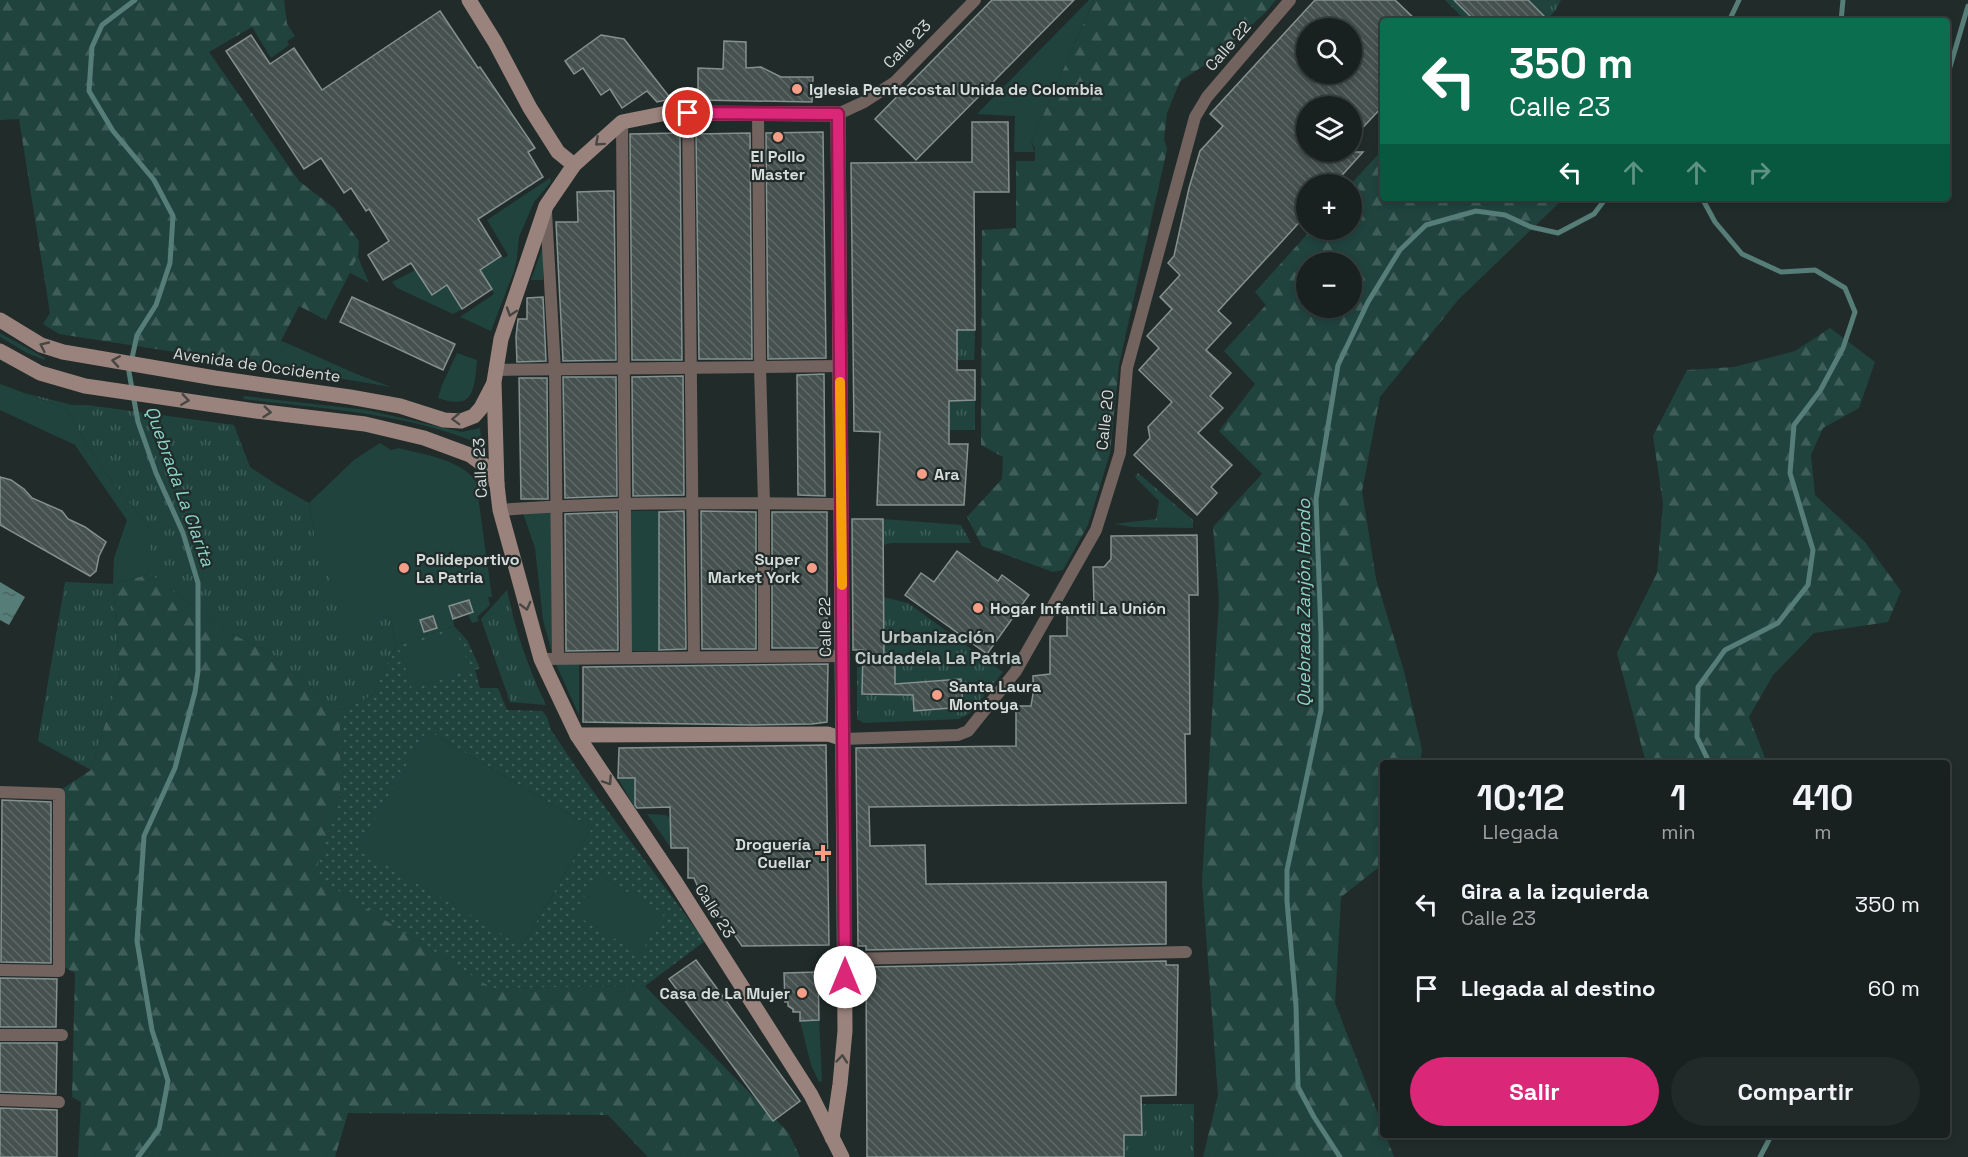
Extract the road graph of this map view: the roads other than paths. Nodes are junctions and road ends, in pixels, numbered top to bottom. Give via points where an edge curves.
1 (469, 0) edge
2 (975, 0) edge
3 (1290, 0) edge
4 (688, 113) junction
5 (758, 113) junction
6 (838, 114) junction
7 (1196, 117) joint
8 (622, 122) junction
9 (574, 165) junction
10 (546, 206) junction
11 (0, 320) edge
12 (0, 351) edge
13 (840, 366) junction
14 (760, 367) junction
15 (690, 368) junction
16 (623, 369) junction
17 (555, 370) junction
18 (495, 376) junction
19 (497, 484) junction
20 (764, 503) junction
21 (624, 504) junction
22 (692, 504) junction
23 (841, 504) junction
24 (555, 506) junction
25 (501, 510) junction
26 (764, 656) junction
27 (843, 656) junction
28 (626, 657) junction
29 (694, 657) junction
30 (558, 658) junction
31 (541, 659) junction
32 (577, 735) junction
33 (843, 739) junction
34 (0, 792) edge
35 (1186, 952) dead end
36 (844, 959) junction
37 (0, 970) edge
38 (0, 1035) edge
39 (62, 1035) dead end
40 (840, 1084) junction
41 (811, 1095) junction
42 (0, 1100) edge
43 (59, 1102) dead end
44 (832, 1138) junction
45 (842, 1157) edge

1 - 9 main road via 552,144
2 - 6 street, Calle 23 via 895,82
3 - 7 street, Calle 22 via 1207,97
4 - 5 main road, Calle 23
4 - 8 main road, Calle 23
4 - 15 street
5 - 6 main road, Calle 23
5 - 14 street
6 - 13 main road, Calle 22
7 - 33 street, Calle 20 via 1127,368 1120,453 1096,530 1016,671 968,730 958,735
8 -> 9 main road, Calle 23
8 - 16 street
9 - 10 main road, Calle 23
10 - 17 street
10 -> 18 main road, Calle 23 via 501,339
18 -> 11 main road, Avenida de Occidente via 481,408 461,422 350,397 52,350
12 -> 19 main road via 40,373 85,386 364,424 424,438 470,455 485,466
13 - 14 street
13 - 23 main road, Calle 22
14 - 15 street
14 - 20 street
15 - 16 street
15 - 22 street
16 - 17 street
16 - 21 street
17 - 18 street
17 - 24 street
18 - 19 main road, Calle 23
19 - 25 main road, Calle 23
20 - 22 street
20 - 23 street
20 - 26 street
21 - 22 street
21 - 24 street
21 - 28 street
22 - 29 street
23 - 27 main road, Calle 22
24 - 25 street
24 - 30 street
25 -> 31 main road, Calle 23
26 - 27 street
26 - 29 street
27 - 33 main road, Calle 22
28 - 29 street
28 - 30 street
30 - 31 street
31 - 32 main road, Calle 23
32 - 33 main road via 828,734
32 -> 41 main road, Calle 23
33 - 36 main road, Calle 22
34 - 37 street via 59,794 59,971
35 - 36 street
40 -> 36 main road, Calle 22 via 845,1031
38 - 39 street
40 - 41 main road via 821,1097
40 - 44 main road, Calle 22
41 - 44 main road, Calle 23
42 - 43 street
44 - 45 main road, Calle 23

